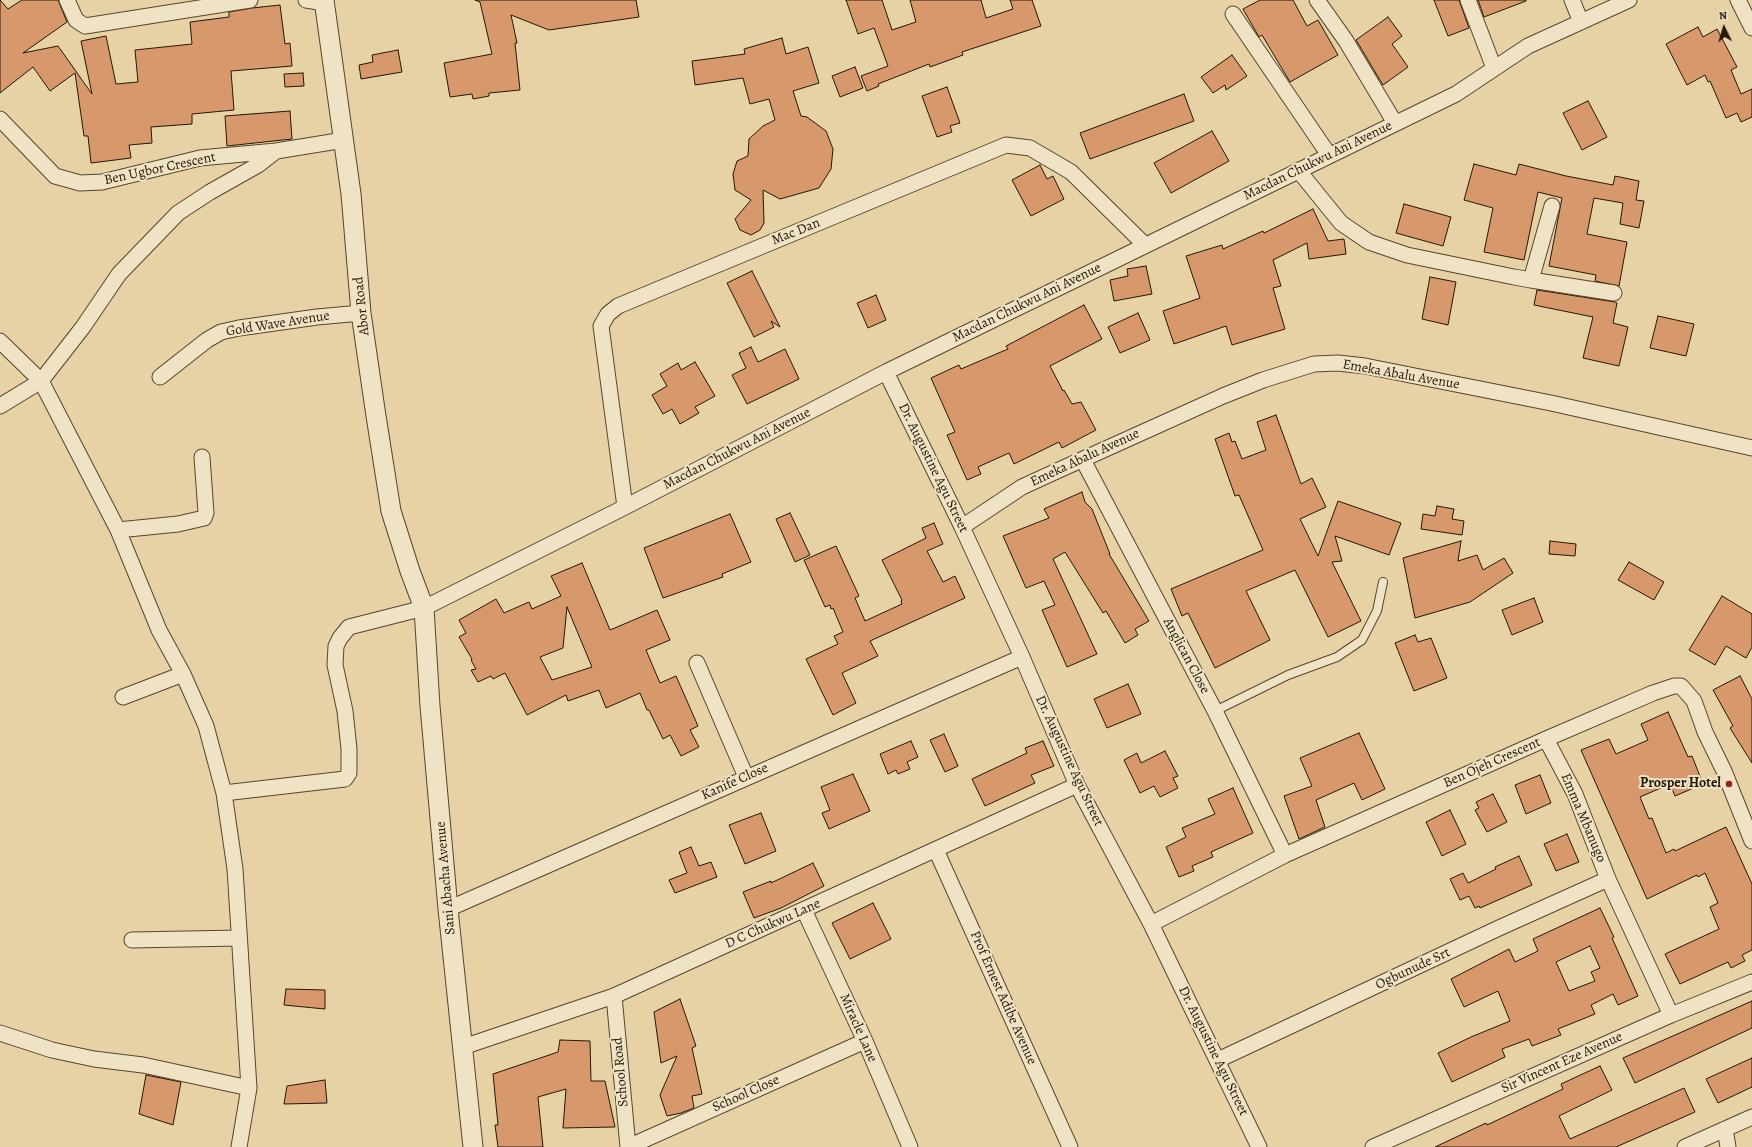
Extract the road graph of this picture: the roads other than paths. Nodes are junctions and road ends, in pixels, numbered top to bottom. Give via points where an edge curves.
1 (67, 0) edge
2 (250, 0) edge
3 (306, 0) edge
4 (1316, 0) edge
5 (1468, 0) edge
6 (1572, 0) edge
7 (1629, 0) edge
8 (1738, 0) edge
9 (325, 2) edge
10 (1233, 14) dead end
11 (1581, 22) junction
12 (1752, 28) edge
13 (1494, 68) junction
14 (0, 119) edge
15 (1395, 123) junction
16 (344, 140) junction
17 (276, 151) junction
18 (1329, 155) junction
19 (1298, 170) junction
20 (1552, 206) dead end
21 (1145, 245) junction
22 (1531, 280) junction
23 (1614, 293) dead end
24 (361, 313) junction
25 (0, 341) edge
26 (886, 372) junction
27 (160, 377) dead end
28 (41, 380) junction
29 (0, 406) edge
30 (1752, 448) edge
31 (202, 456) dead end
32 (1083, 460) junction
33 (625, 507) junction
34 (962, 527) junction
35 (118, 530) junction
36 (1383, 582) dead end
37 (424, 608) junction
38 (1022, 657) junction
39 (698, 663) dead end
40 (183, 674) junction
41 (123, 697) dead end
42 (1214, 711) junction
43 (1546, 739) junction
44 (746, 777) junction
45 (1077, 785) junction
46 (224, 793) junction
47 (1751, 832) edge
48 (936, 850) junction
49 (1285, 855) junction
50 (1608, 879) junction
51 (448, 909) junction
52 (804, 910) junction
53 (1151, 924) junction
54 (239, 938) junction
55 (132, 940) dead end
56 (1752, 982) edge
57 (614, 996) junction
58 (1671, 1015) junction
59 (0, 1033) edge
60 (864, 1041) junction
61 (463, 1047) junction
62 (1218, 1060) junction
63 (249, 1088) junction
64 (1752, 1117) edge
65 (1724, 1129) junction
66 (239, 1147) edge
67 (474, 1147) edge
68 (628, 1147) edge
69 (910, 1147) edge
70 (1070, 1147) edge
71 (1259, 1147) edge
72 (1373, 1147) edge
73 (1685, 1147) edge
74 (1728, 1147) edge

1 - 2 street via 76,20 85,26
3 - 9 street
4 - 15 street via 1346,40
5 - 13 street
6 - 11 street
7 - 11 street, Macdan Chukwu Ani Avenue
8 - 12 street
9 - 16 street, Abor Road
10 - 18 street
11 - 13 street, Macdan Chukwu Ani Avenue via 1528,46
13 - 15 street, Macdan Chukwu Ani Avenue via 1456,94
14 - 17 street, Ben Ugbor Crescent via 55,176 80,183 102,182 200,158
15 - 18 street, Macdan Chukwu Ani Avenue
16 - 17 street, Ben Ugbor Crescent
16 - 24 street, Abor Road
17 - 28 street via 258,165 178,213 119,274 83,327
18 - 19 street, Macdan Chukwu Ani Avenue
19 - 21 street, Macdan Chukwu Ani Avenue
19 - 22 street via 1341,223 1368,242 1407,255
20 - 22 street
21 - 26 street, Macdan Chukwu Ani Avenue
21 - 33 street, Mac Dan via 1071,172 1030,148 1006,146 618,306 608,314 601,326
22 - 23 street
24 - 27 street, Gold Wave Avenue via 221,332 206,340
24 - 37 street, Abor Road via 392,511
25 - 28 street
26 - 33 street, Macdan Chukwu Ani Avenue
26 - 34 street, Dr. Augustine Agu Street
28 - 29 street
28 - 35 street
30 - 32 street, Emeka Abalu Avenue via 1414,375 1365,366 1314,364 1263,380
31 - 35 street via 206,513 204,518 178,524
32 - 34 street, Emeka Abalu Avenue via 1022,487
32 - 42 street, Anglican Close
33 - 37 street, Macdan Chukwu Ani Avenue
34 - 38 street, Dr. Augustine Agu Street
35 - 40 street via 159,630
36 - 42 lane via 1377,611 1362,640 1337,657 1288,675
37 - 46 street, Macdan Chukwu Ani Avenue via 349,627 336,646 336,665 346,710 349,749 349,773 345,780
37 - 51 street, Sani Abacha Avenue
38 - 44 street, Kanife Close
38 - 45 street, Dr. Augustine Agu Street
39 - 44 street
40 - 41 street
40 - 46 street via 206,726
42 - 49 street, Anglican Close
43 - 47 street, Ben Ojeh Crescent via 1653,693 1681,686 1694,701 1705,732
43 - 49 street, Ben Ojeh Crescent
43 - 50 street, Emma Mbanugo via 1574,794
44 - 51 street, Kanife Close
45 - 48 street, D C Chukwu Lane
45 - 53 street, Dr. Augustine Agu Street
46 - 54 street via 234,869
48 - 52 street, D C Chukwu Lane
48 - 70 street, Prof Ernest Adibe Avenue
49 - 53 street, Ben Ojeh Crescent
50 - 58 street, Emma Mbanugo
50 - 62 street, Ogbunude Srt
51 - 61 street, Sani Abacha Avenue
52 - 57 street, D C Chukwu Lane
52 - 60 street, Miracle Lane
53 - 62 street, Dr. Augustine Agu Street
54 - 55 street
54 - 63 street
56 - 58 street, Sir Vincent Eze Avenue
57 - 61 street, D C Chukwu Lane
57 - 68 street, School Road
58 - 72 street, Sir Vincent Eze Avenue
59 - 63 street via 52,1050 94,1059 143,1065
60 - 68 street, School Close
60 - 69 street, Miracle Lane
61 - 67 street, Sani Abacha Avenue
62 - 71 street, Dr. Augustine Agu Street
63 - 66 street
64 - 65 street
65 - 73 street
65 - 74 street

